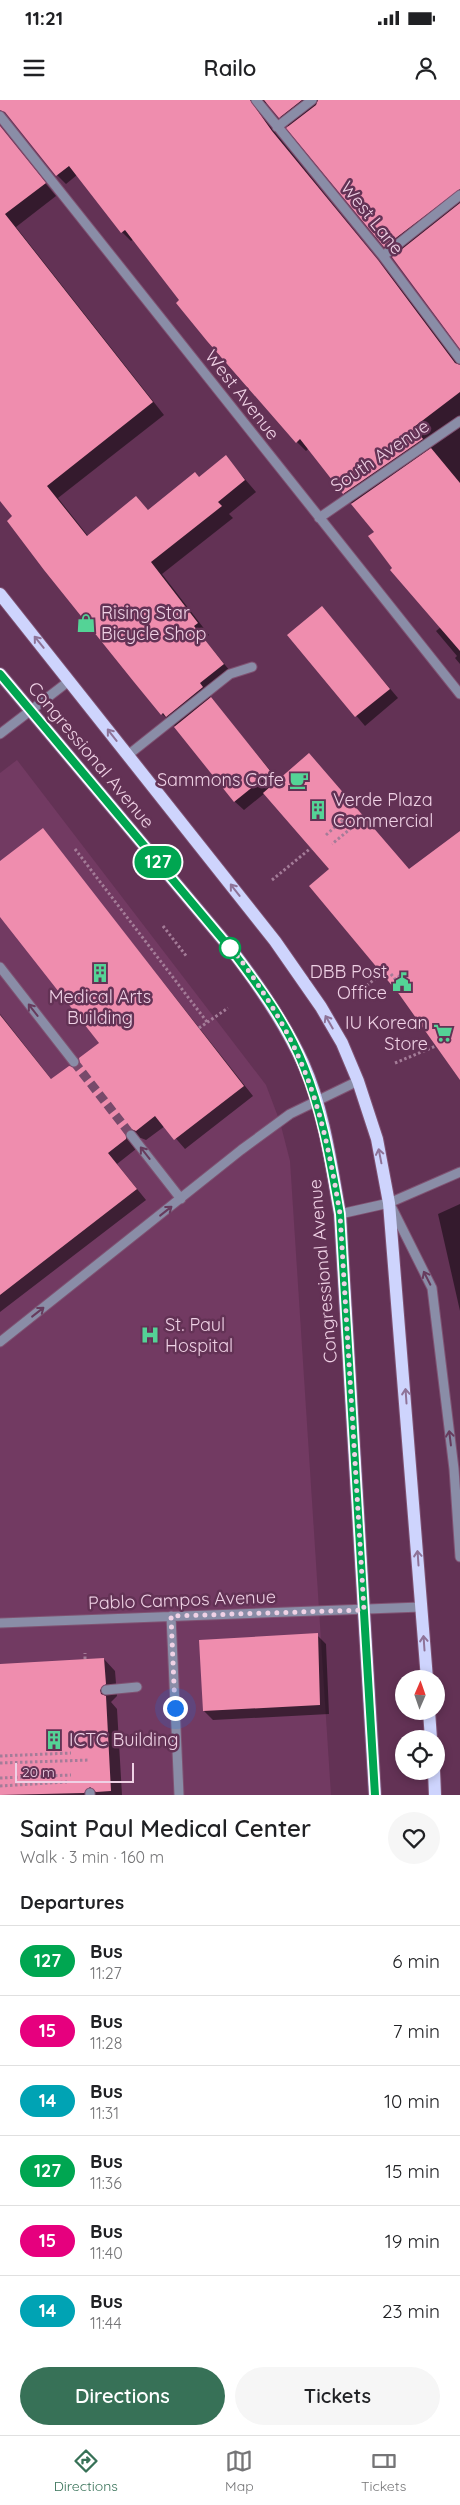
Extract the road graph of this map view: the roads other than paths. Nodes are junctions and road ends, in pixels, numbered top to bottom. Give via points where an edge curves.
1 (256, 100) edge
2 (312, 100) edge
3 (0, 116) edge
4 (277, 127) junction
5 (460, 194) edge
6 (383, 256) junction
7 (460, 359) edge
8 (460, 421) edge
9 (319, 518) junction
10 (0, 594) edge
11 (252, 667) dead end
12 (0, 674) edge
13 (69, 681) junction
14 (460, 694) edge
15 (30, 711) junction
16 (0, 734) edge
17 (128, 755) junction
18 (0, 968) edge
19 (74, 1062) tunnel mouth
20 (358, 1081) junction
21 (317, 1102) junction
22 (131, 1135) tunnel mouth
23 (460, 1172) edge
24 (181, 1199) junction
25 (390, 1204) junction
26 (340, 1214) junction
27 (0, 1342) edge
28 (460, 1557) edge
29 (421, 1607) junction
30 (364, 1610) junction
31 (171, 1616) junction
32 (0, 1622) edge
33 (426, 1670) edge
34 (138, 1687) dead end
35 (106, 1690) dead end
36 (434, 1780) edge
37 (179, 1795) edge
38 (375, 1795) edge
39 (435, 1795) edge

1 - 4 street, West Lane
2 - 4 street
3 - 9 street, West Avenue
4 - 6 street, West Lane
5 - 6 street
6 - 7 street, West Lane
8 - 9 street, South Avenue
9 - 14 street, West Avenue
13 -> 10 main road, Congressional Avenue
11 - 17 street via 230,674
12 - 15 main road, Congressional Avenue
13 - 15 street
17 -> 13 main road, Congressional Avenue
15 - 16 street
15 - 21 main road, Congressional Avenue via 255,980 285,1027 304,1065
20 -> 17 main road, Congressional Avenue via 342,1043 321,1007 275,941
19 -> 18 street
20 - 21 street
25 -> 20 main road, Congressional Avenue via 377,1140
21 - 24 street via 290,1114
21 - 26 main road, Congressional Avenue
24 -> 22 street
23 - 25 street
27 -> 24 street
25 - 26 street
28 -> 25 street, Congressional Avenue via 454,1469 432,1288
29 -> 25 main road, Congressional Avenue
26 - 30 main road, Congressional Avenue
29 - 30 street, Pablo Campos Avenue
33 -> 29 main road, Congressional Avenue
30 - 31 street, Pablo Campos Avenue
30 - 38 main road, Congressional Avenue
31 - 32 street, Pablo Campos Avenue
31 - 37 street
34 - 35 street
36 - 39 main road

